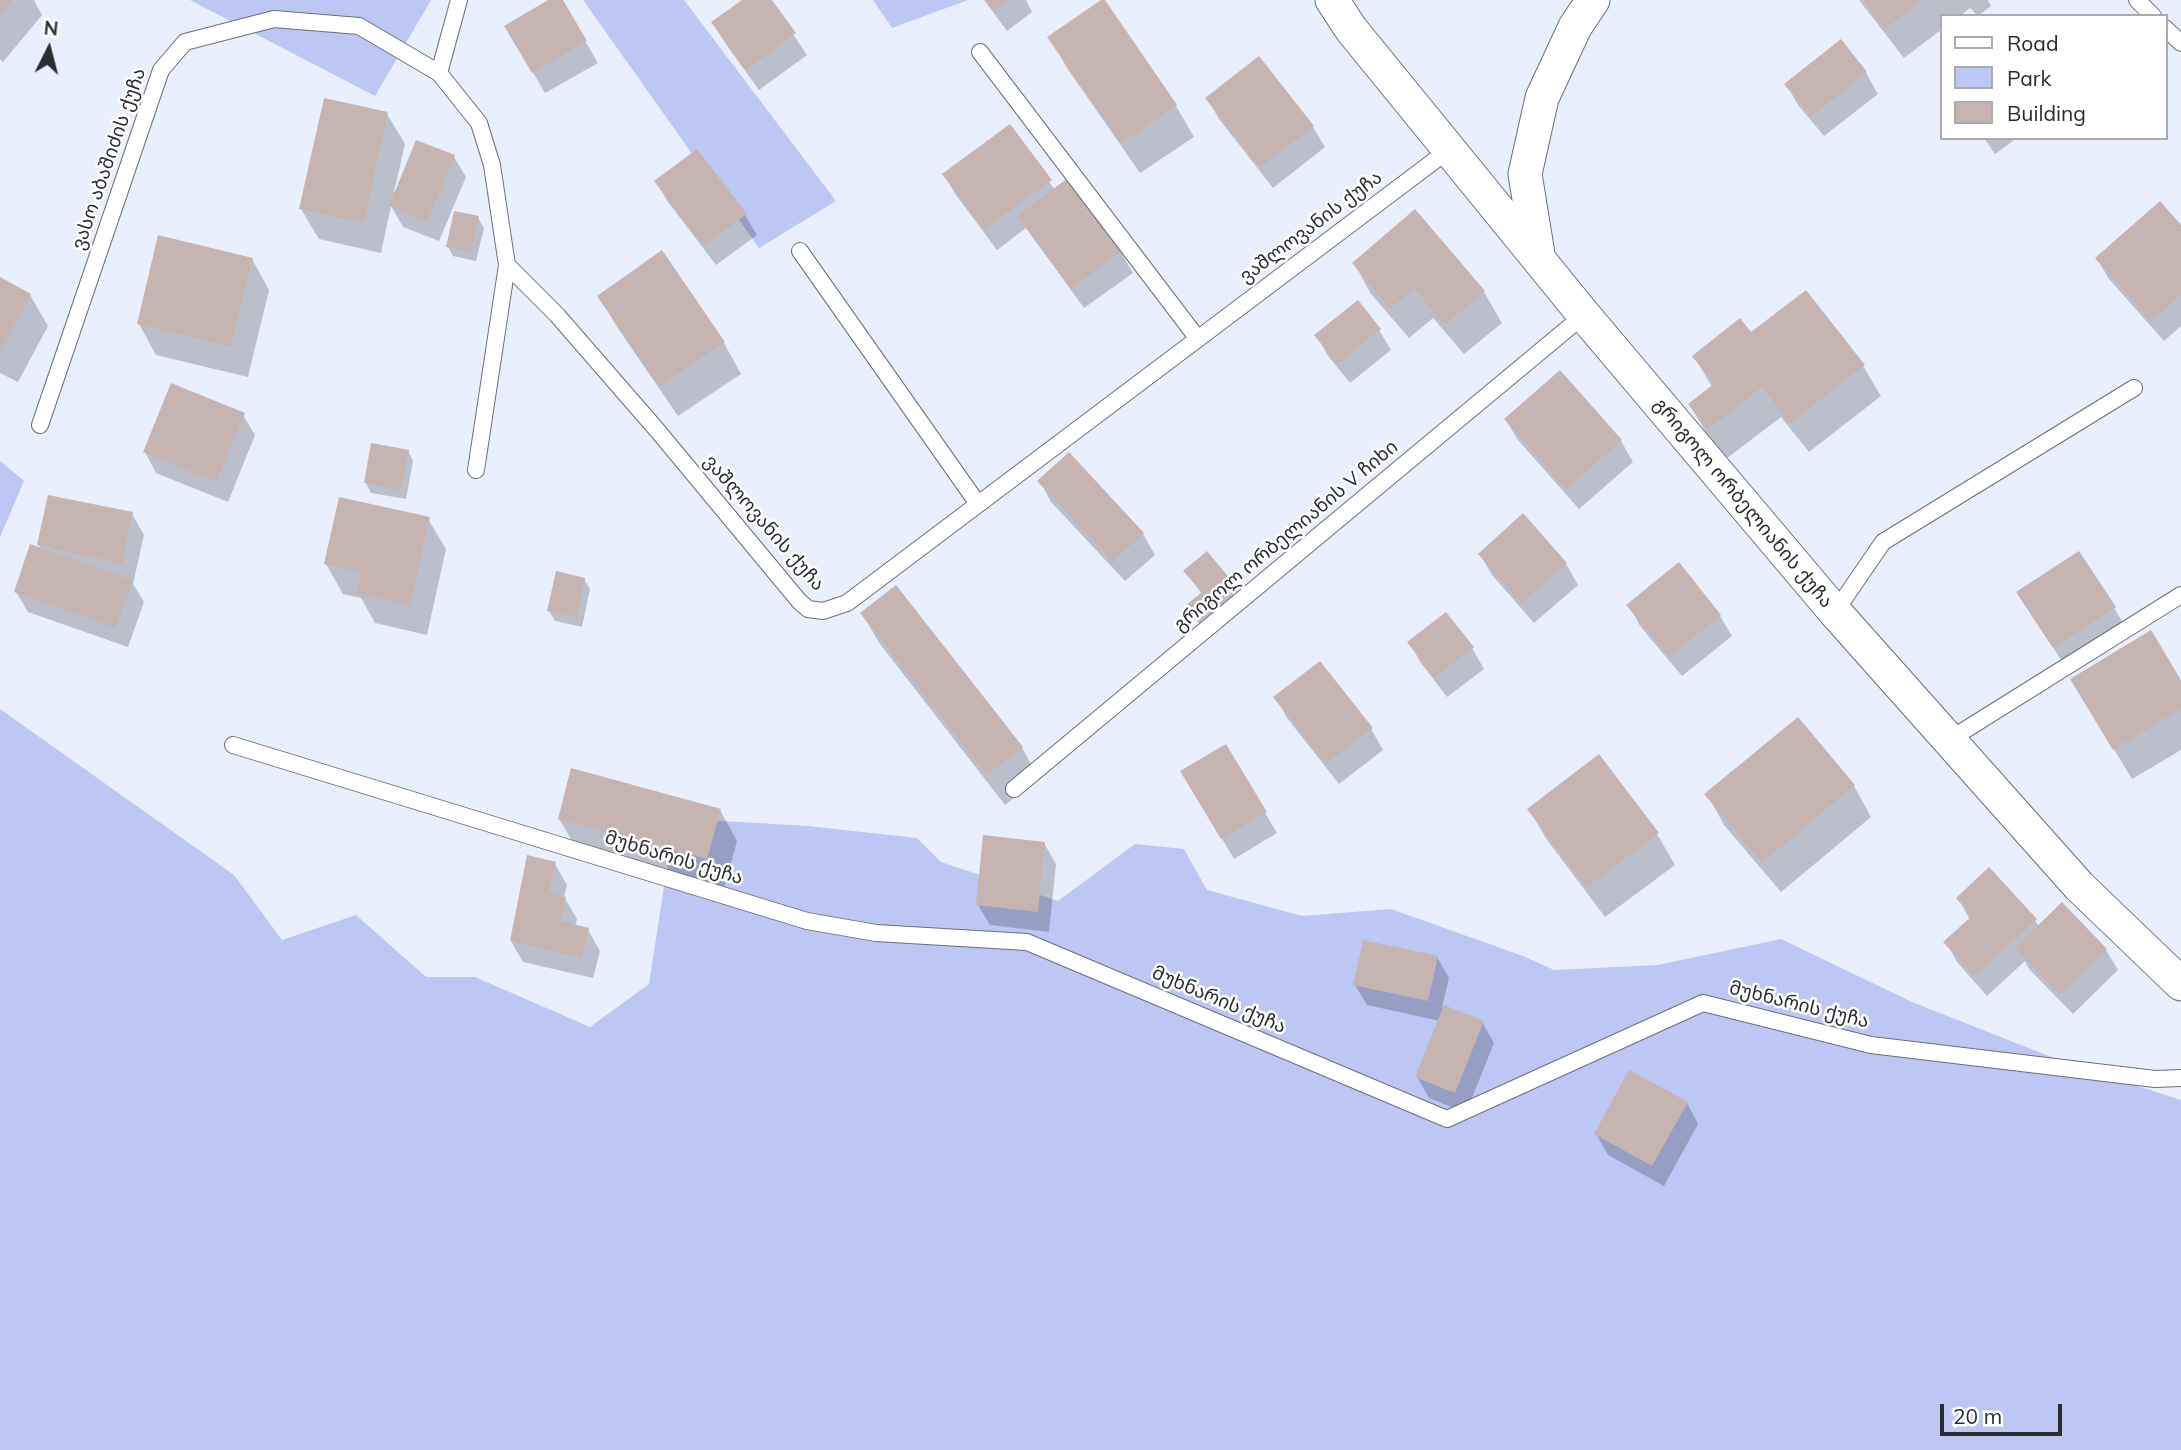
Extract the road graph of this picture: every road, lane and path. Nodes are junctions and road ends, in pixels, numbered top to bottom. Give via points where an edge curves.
1 (459, 0) edge
2 (1332, 0) edge
3 (1592, 0) edge
4 (2137, 0) edge
5 (2151, 14) edge
6 (2167, 30) edge
7 (2181, 43) edge
8 (980, 52) dead end
9 (439, 73) junction
10 (1450, 149) junction
11 (800, 251) dead end
12 (1538, 256) junction
13 (507, 265) junction
14 (1584, 315) junction
15 (1198, 339) junction
16 (2134, 388) dead end
17 (40, 425) dead end
18 (476, 470) dead end
19 (978, 504) junction
20 (2181, 595) edge
21 (1835, 612) junction
22 (1949, 740) junction
23 (233, 745) dead end
24 (1014, 789) dead end
25 (2181, 984) edge
26 (2181, 1078) edge

1 - 9 lane
2 - 10 street, გრიგოლ ორბელიანის ქუჩა
3 - 12 street via 1542,98 1525,174
4 - 5 lane
6 - 7 lane
8 - 15 lane
9 - 13 lane via 479,123 492,164
9 - 17 lane, ვასო აბაშიძის ქუჩა via 359,26 274,19 185,42 161,70
10 - 12 street, გრიგოლ ორბელიანის ქუჩა
10 - 15 lane, ვაშლოვანის ქუჩა
11 - 19 lane
12 - 14 street, გრიგოლ ორბელიანის ქუჩა
13 - 18 lane
13 - 19 lane, ვაშლოვანის ქუჩა via 557,315 808,609 823,611 846,603
14 - 21 street, გრიგოლ ორბელიანის ქუჩა
14 - 24 lane, გრიგოლ ორბელიანის V ჩიხი
15 - 19 lane, ვაშლოვანის ქუჩა
16 - 21 lane via 1883,542
20 - 22 lane
21 - 22 street, გრიგოლ ორბელიანის ქუჩა
22 - 25 street, გრიგოლ ორბელიანის ქუჩა via 2079,886
23 - 26 lane, მუხნარის ქუჩა via 807,921 876,933 1027,942 1447,1119 1703,1003 1871,1045 2155,1079

